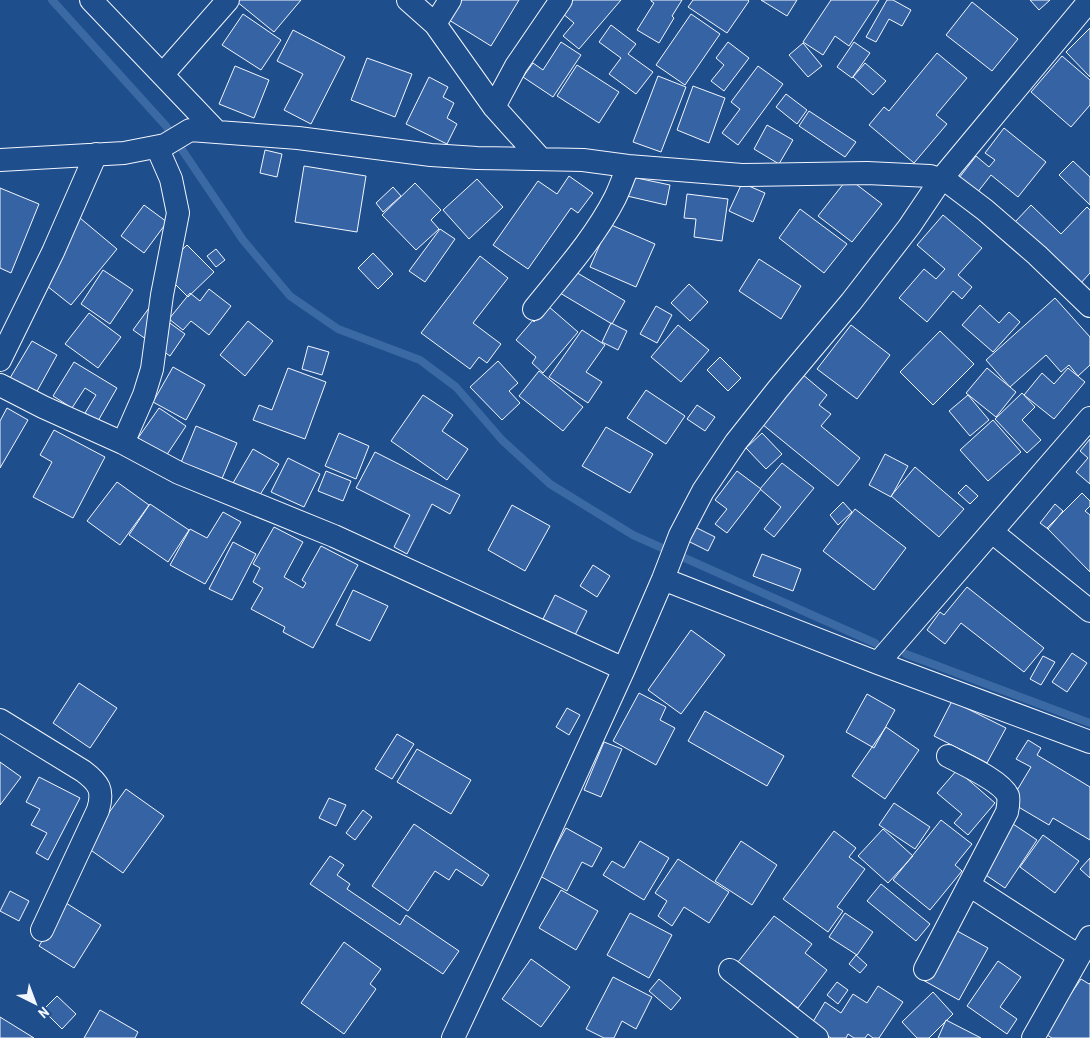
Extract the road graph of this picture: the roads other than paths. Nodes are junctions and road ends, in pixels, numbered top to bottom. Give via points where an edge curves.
1 (91, 0) edge
2 (228, 0) edge
3 (408, 0) edge
4 (450, 0) edge
5 (561, 0) edge
6 (1090, 0) edge
7 (435, 24) junction
8 (163, 74) junction
9 (494, 107) junction
10 (216, 132) junction
11 (161, 146) junction
12 (96, 154) junction
13 (540, 158) junction
14 (0, 160) edge
15 (628, 166) junction
16 (942, 178) junction
17 (1089, 303) edge
18 (534, 309) dead end
19 (0, 360) edge
20 (0, 385) edge
21 (1090, 418) edge
22 (123, 443) junction
23 (992, 532) junction
24 (664, 578) junction
25 (1090, 611) edge
26 (878, 663) junction
27 (624, 669) junction
28 (0, 720) edge
29 (1090, 742) edge
30 (948, 756) dead end
31 (969, 885) junction
32 (42, 930) dead end
33 (1085, 946) edge
34 (925, 969) dead end
35 (730, 970) dead end
36 (453, 1038) edge
37 (817, 1038) edge
38 (1033, 1038) edge

1 - 8 street
2 - 8 street
3 - 7 street
4 - 7 street
5 - 9 street via 520,59
6 - 16 street
7 - 9 street
8 - 10 street
9 - 13 street
10 - 11 street via 190,130
10 - 13 street via 459,157
11 - 12 street
11 - 22 street via 178,213 152,369
12 - 14 street
12 - 19 street
13 - 15 street
15 - 16 street via 742,175 867,173
15 - 18 street via 616,197 602,220
16 - 17 street via 992,216
16 - 24 street via 857,295 736,442 703,491
20 - 22 street
21 - 23 street
22 - 27 street via 179,473 334,536
23 - 25 street
23 - 26 street
24 - 26 street
24 - 27 street
26 - 29 street
27 - 36 street
28 - 32 street via 92,777 101,792 98,810
30 - 31 street via 997,784 1008,796 1007,812
31 - 33 street
31 - 34 street
33 - 38 street
35 - 37 street

